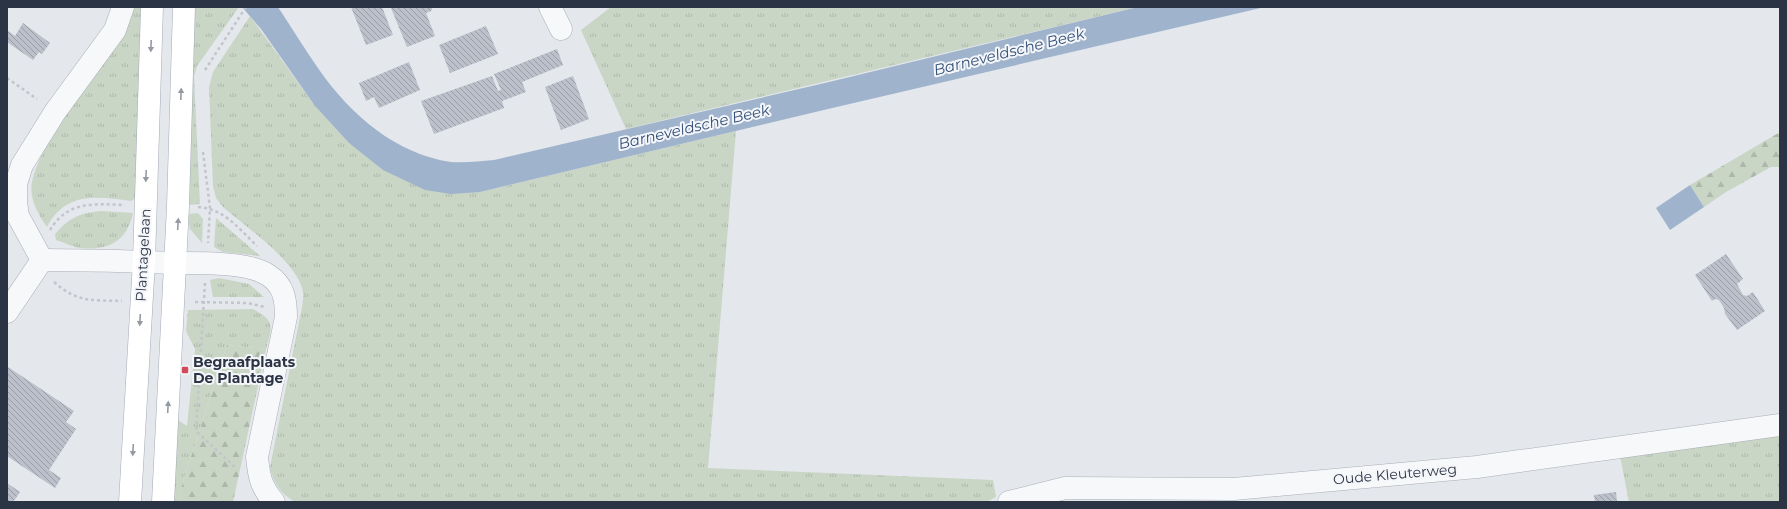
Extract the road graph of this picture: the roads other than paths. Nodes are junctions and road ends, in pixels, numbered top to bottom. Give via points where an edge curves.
1 (123, 7) edge
2 (152, 7) edge
3 (184, 7) edge
4 (550, 7) edge
5 (561, 29) dead end
6 (42, 260) junction
7 (144, 261) junction
8 (176, 262) junction
9 (7, 312) edge
10 (1780, 425) edge
11 (130, 502) edge
12 (163, 502) edge
13 (274, 502) edge
14 (1009, 502) edge

1 - 6 street via 114,30 22,165 16,184 18,216
2 -> 7 main road, Plantagelaan
8 -> 3 main road
4 - 5 street
6 - 7 street
6 - 9 street
7 - 8 street
7 -> 11 main road, Plantagelaan
12 -> 8 main road
8 - 13 street via 256,268 268,274 282,288 286,302 286,317 257,458 263,488
10 - 14 street, Oude Kleuterweg via 1477,467 1234,489 1065,488

